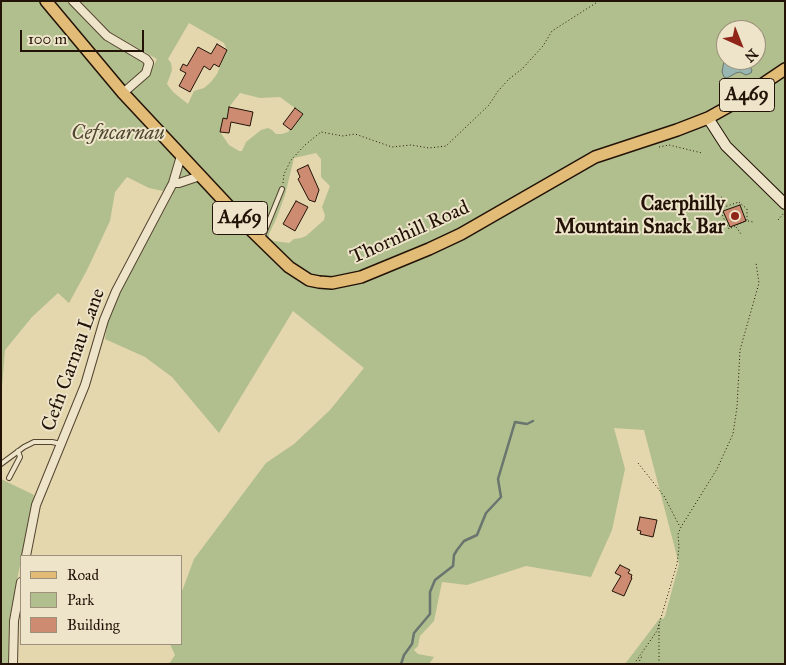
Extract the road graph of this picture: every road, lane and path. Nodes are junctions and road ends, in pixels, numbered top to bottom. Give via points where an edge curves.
1 (46, 1) edge
2 (73, 1) edge
3 (598, 1) edge
4 (785, 69) edge
5 (123, 93) junction
6 (708, 118) junction
7 (660, 147) dead end
8 (702, 153) dead end
9 (181, 156) junction
10 (200, 176) junction
11 (173, 184) junction
12 (282, 189) joint
13 (722, 197) dead end
14 (785, 204) edge
15 (723, 207) junction
16 (784, 214) edge
17 (747, 220) junction
18 (778, 220) dead end
19 (753, 222) dead end
20 (736, 227) junction
21 (741, 234) dead end
22 (261, 240) junction
23 (756, 263) dead end
24 (61, 444) junction
25 (18, 451) junction
26 (638, 463) dead end
27 (1, 464) edge
28 (9, 478) dead end
29 (681, 527) junction
30 (26, 555) edge
31 (20, 588) edge
32 (660, 618) junction
33 (643, 653) junction
34 (12, 664) edge
35 (634, 664) edge
36 (638, 664) edge
37 (659, 664) edge

1 - 5 main road, Thornhill Road / A469
2 - 5 street via 107,36 149,63 146,73
3 - 12 path via 552,31 543,46 498,91 489,105 446,146 392,147 355,134 342,136 322,132 291,160 284,174
4 - 6 main road, A469
5 - 9 main road, Thornhill Road / A469
6 - 14 main road via 726,146
6 - 22 main road, Thornhill Road / A469 via 595,157 461,234 361,278 332,283 309,280 289,267
7 - 8 path via 669,145
9 - 10 main road, Thornhill Road / A469
9 - 11 street, Cefn Carnau Lane
10 - 11 street
10 - 22 main road, Thornhill Road / A469
11 - 24 street, Cefn Carnau Lane via 116,291 85,385
12 - 22 lane
13 - 15 path
15 - 17 path via 739,202 747,209
15 - 20 path via 727,228
16 - 18 path
17 - 19 path
17 - 20 path
20 - 21 path
23 - 29 path via 758,283 740,350 733,434 717,469
24 - 25 lane via 34,442
24 - 30 street, Cefn Carnau Lane via 36,505
25 - 27 lane
25 - 28 lane via 20,456
26 - 29 path via 664,496
29 - 32 path via 677,564
31 - 34 street
32 - 33 path via 657,630
32 - 37 path
33 - 35 path
33 - 36 path

